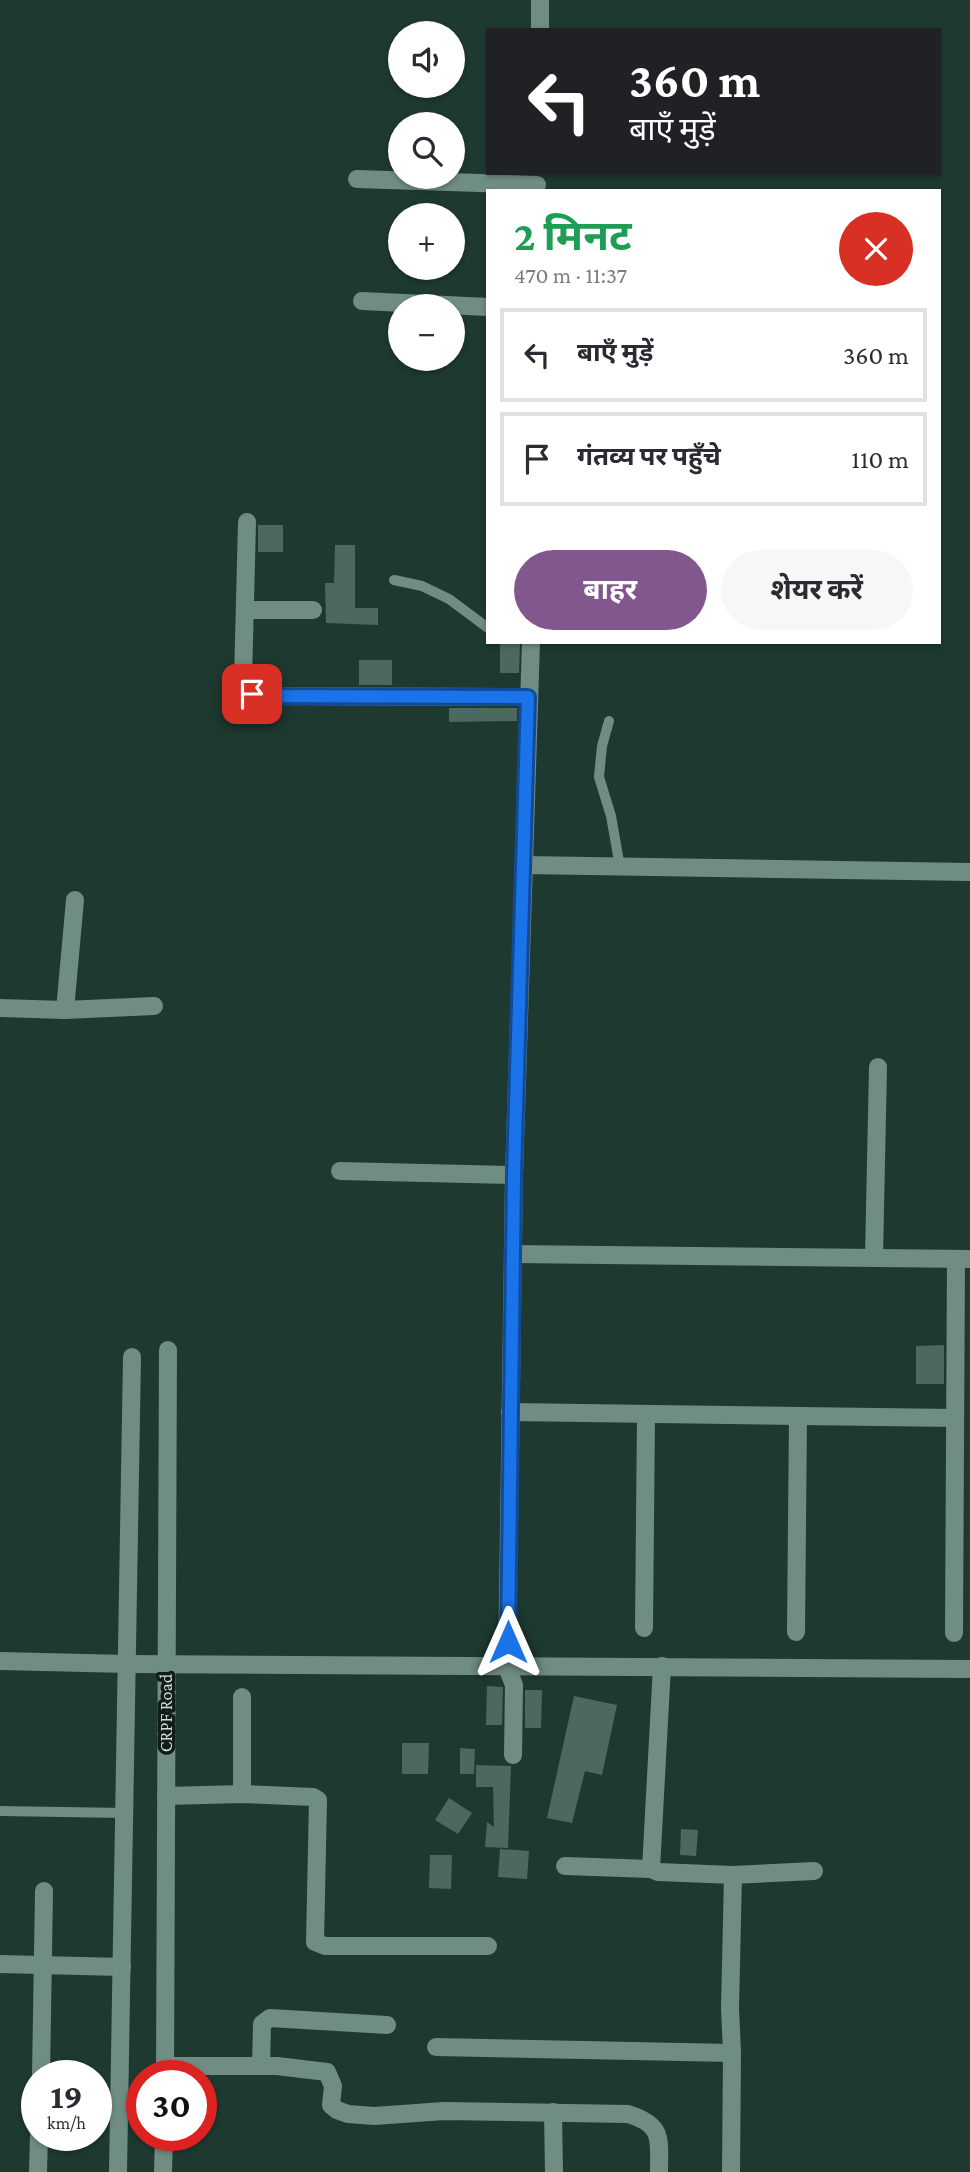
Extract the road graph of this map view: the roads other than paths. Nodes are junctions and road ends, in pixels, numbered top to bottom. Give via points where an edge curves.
1 (540, 0) edge
2 (540, 28) edge
3 (357, 179) dead end
4 (537, 183) edge
5 (362, 301) dead end
6 (486, 307) edge
7 (247, 522) dead end
8 (394, 580) dead end
9 (245, 610) junction
10 (313, 610) dead end
11 (486, 627) edge
12 (531, 644) edge
13 (528, 697) junction
14 (609, 721) dead end
15 (524, 865) junction
16 (620, 867) junction
17 (970, 872) edge
18 (75, 900) dead end
19 (154, 1006) dead end
20 (0, 1008) edge
21 (65, 1010) junction
22 (878, 1068) dead end
23 (340, 1171) dead end
24 (514, 1175) junction
25 (513, 1254) junction
26 (874, 1257) junction
27 (963, 1259) edge
28 (168, 1350) dead end
29 (132, 1357) dead end
30 (510, 1412) junction
31 (646, 1415) junction
32 (798, 1416) junction
33 (955, 1418) junction
34 (962, 1573) edge
35 (644, 1628) dead end
36 (796, 1632) dead end
37 (954, 1633) dead end
38 (0, 1661) edge
39 (128, 1664) junction
40 (166, 1664) junction
41 (662, 1666) junction
42 (508, 1667) junction
43 (970, 1669) edge
44 (242, 1697) dead end
45 (513, 1755) dead end
46 (242, 1794) junction
47 (166, 1796) junction
48 (0, 1811) edge
49 (125, 1813) junction
50 (565, 1866) dead end
51 (651, 1869) junction
52 (814, 1871) dead end
53 (733, 1875) junction
54 (44, 1891) dead end
55 (488, 1946) dead end
56 (0, 1964) edge
57 (43, 1965) junction
58 (122, 1967) junction
59 (387, 2025) dead end
60 (436, 2047) dead end
61 (732, 2053) junction
62 (41, 2060) edge
63 (165, 2060) edge
64 (261, 2066) junction
65 (217, 2068) edge
66 (552, 2112) junction
67 (39, 2151) edge
68 (164, 2151) edge
69 (38, 2172) edge
70 (118, 2172) edge
71 (163, 2172) edge
72 (554, 2172) edge
73 (659, 2172) edge
74 (731, 2172) edge

1 - 2 street
3 - 4 street
5 - 6 street
7 - 9 street
8 - 11 lane via 449,599
9 - 10 street
9 - 13 street via 243,680 252,694
12 - 13 street
13 - 15 street
14 - 16 lane via 599,777
15 - 16 street
15 - 24 street
16 - 17 street
18 - 21 street
19 - 21 street
20 - 21 street
22 - 26 street
23 - 24 street
24 - 25 street
25 - 26 street
25 - 30 street
26 - 27 street
27 - 33 street
28 - 40 street, CRPF Road
29 - 39 street
30 - 31 street
30 - 42 street
31 - 32 street
31 - 35 street
32 - 33 street
32 - 36 street
33 - 34 street
34 - 37 street
38 - 39 street
39 - 40 street
39 - 49 street
40 - 42 street
40 - 47 street, CRPF Road
41 - 42 street
41 - 43 street
41 - 51 street
42 - 45 street via 514,1685
44 - 46 street
46 - 47 street
46 - 55 street via 318,1800 315,1942 325,1946
47 - 63 street, CRPF Road
48 - 49 lane
49 - 58 street
50 - 51 street
51 - 53 street
52 - 53 street
53 - 61 street
54 - 57 street
56 - 57 street
57 - 58 street
57 - 62 street
58 - 70 street
59 - 64 street via 270,2018 262,2024
60 - 61 street
61 - 74 street
64 - 65 street
64 - 66 street via 327,2072 333,2086 331,2105 348,2114
66 - 72 street
66 - 73 street via 640,2118 659,2137
67 - 69 street
68 - 71 street

